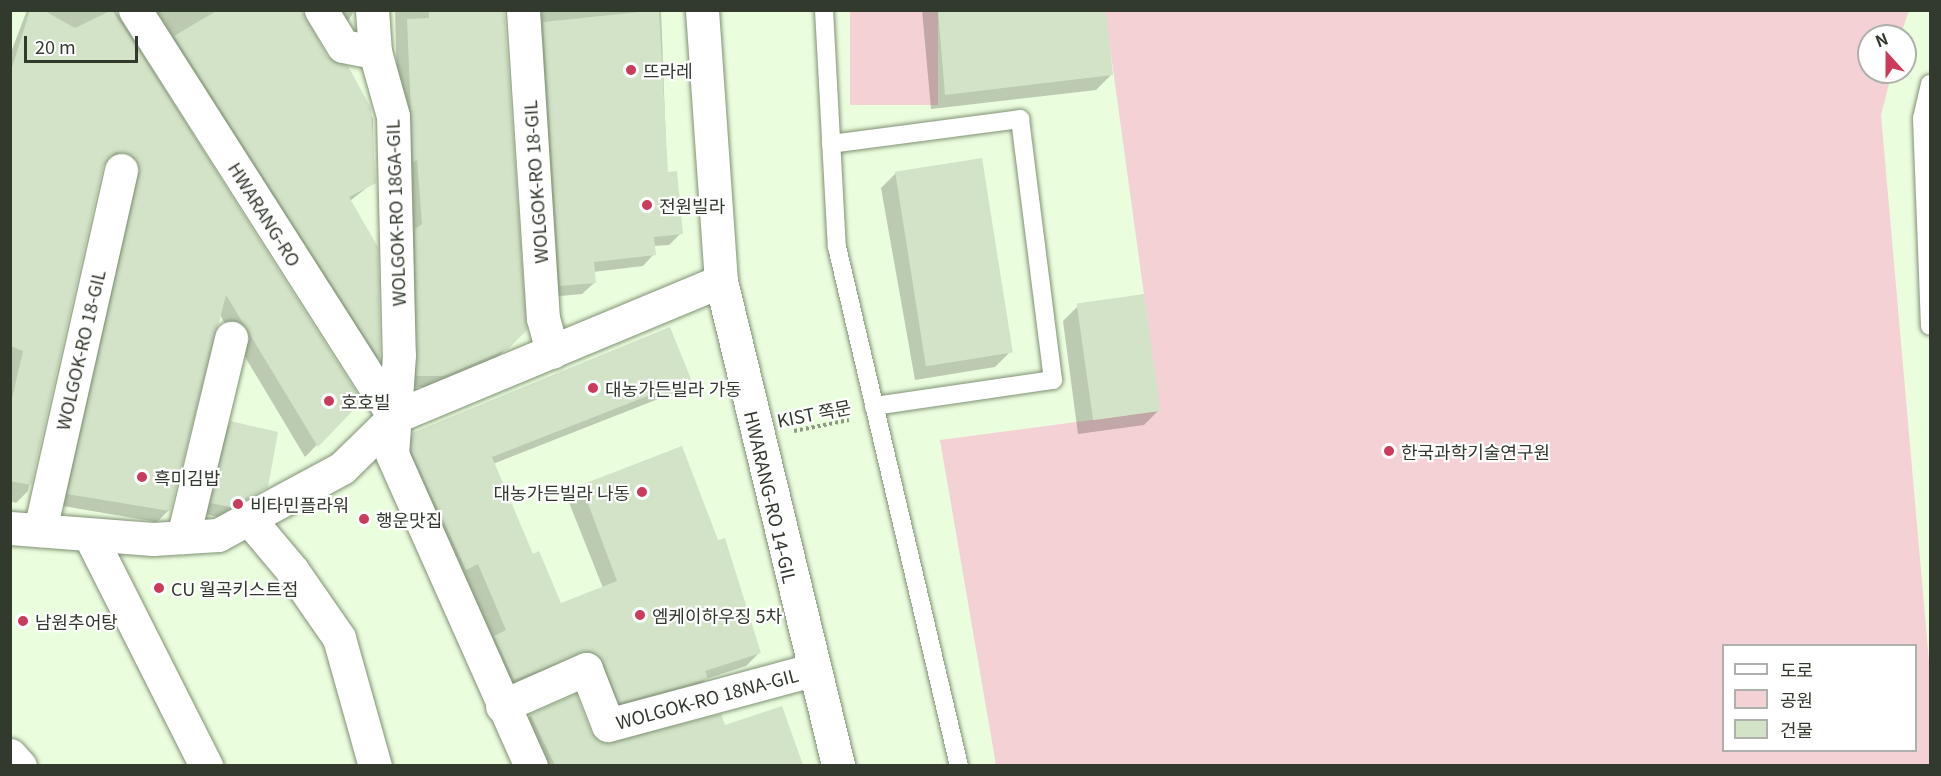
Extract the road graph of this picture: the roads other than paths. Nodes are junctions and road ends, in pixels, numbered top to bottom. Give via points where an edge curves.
1 (135, 10) edge
2 (321, 10) edge
3 (372, 10) edge
4 (523, 10) edge
5 (702, 10) edge
6 (824, 10) edge
7 (375, 52) junction
8 (1930, 84) edge
9 (831, 144) junction
10 (121, 170) dead end
11 (721, 281) junction
12 (1930, 326) edge
13 (231, 338) dead end
14 (552, 352) junction
15 (875, 411) junction
16 (394, 417) junction
17 (249, 519) junction
18 (25, 529) edge
19 (90, 536) junction
20 (183, 537) junction
21 (812, 670) junction
22 (502, 706) junction
23 (10, 755) edge
24 (20, 765) edge
25 (206, 765) edge
26 (375, 765) edge
27 (531, 765) edge
28 (838, 765) edge
29 (959, 765) edge

1 - 16 street, HWARANG-RO
2 - 7 street via 343,46
3 - 7 street, WOLGOK-RO 18GA-GIL
4 - 14 street, WOLGOK-RO 18-GIL via 543,318
5 - 11 street, HWARANG-RO 14-GIL
6 - 9 lane
7 - 16 street, WOLGOK-RO 18GA-GIL via 393,116 399,355
8 - 12 lane via 1922,118
9 - 15 lane via 837,247
9 - 15 lane via 1020,119 1053,380
10 - 18 street, WOLGOK-RO 18-GIL
11 - 14 street, WOLGOK-RO 18-GIL
11 - 21 street, HWARANG-RO 14-GIL
13 - 20 street
14 - 16 street, WOLGOK-RO 18-GIL
15 - 29 lane
16 - 17 street, WOLGOK-RO 18-GIL via 342,468
16 - 22 street via 392,454
17 - 20 street, WOLGOK-RO 18-GIL via 218,535
17 - 26 street via 292,570 339,638
18 - 19 street, WOLGOK-RO 18-GIL
19 - 20 street, WOLGOK-RO 18-GIL
19 - 25 street
21 - 22 street, WOLGOK-RO 18NA-GIL via 608,725 585,669
21 - 28 street, HWARANG-RO 14-GIL
22 - 27 street
23 - 24 street

